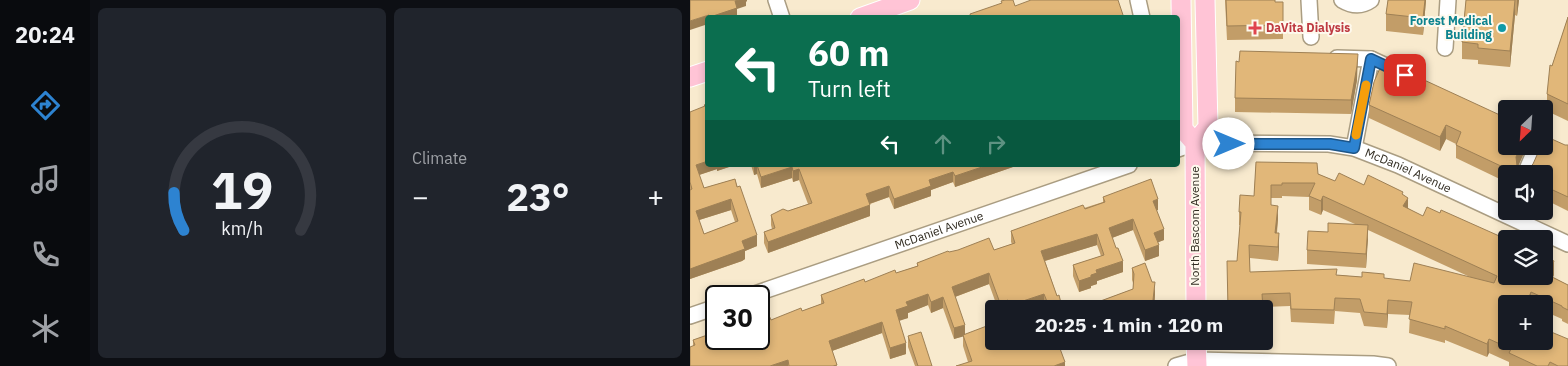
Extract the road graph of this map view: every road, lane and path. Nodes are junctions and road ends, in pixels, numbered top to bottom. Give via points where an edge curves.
1 (776, 0) edge
2 (910, 0) edge
3 (1138, 0) edge
4 (1181, 0) edge
5 (1205, 0) edge
6 (1310, 0) edge
7 (1342, 0) edge
8 (1371, 0) edge
9 (1448, 0) edge
10 (781, 15) edge
11 (868, 15) edge
12 (1141, 15) edge
13 (1180, 24) edge
14 (1311, 37) dead end
15 (1445, 48) dead end
16 (1324, 58) edge
17 (1371, 59) junction
18 (705, 72) edge
19 (690, 77) edge
20 (1416, 80) edge
21 (1186, 146) edge
22 (1354, 148) junction
23 (1123, 167) edge
24 (1498, 209) edge
25 (1520, 220) edge
26 (1568, 244) edge
27 (770, 288) edge
28 (1195, 300) edge
29 (705, 311) edge
30 (690, 316) edge
31 (1197, 356) edge
32 (1176, 366) edge
33 (1388, 366) edge

1 - 10 street
2 - 11 main road
3 - 12 street
4 - 13 main road, North Bascom Avenue
5 - 21 main road via 1208,127
6 - 14 street
7 - 8 street via 1351,5 1364,5
9 - 15 street
13 - 21 main road, North Bascom Avenue
16 - 17 street
17 - 20 street
17 - 22 street
18 - 19 main road
21 - 22 street, McDaniel Avenue via 1330,144
21 - 28 main road, North Bascom Avenue
22 - 24 street, McDaniel Avenue
23 - 27 street, McDaniel Avenue
25 - 26 street, McDaniel Avenue
29 - 30 street
31 - 32 street
31 - 33 street

